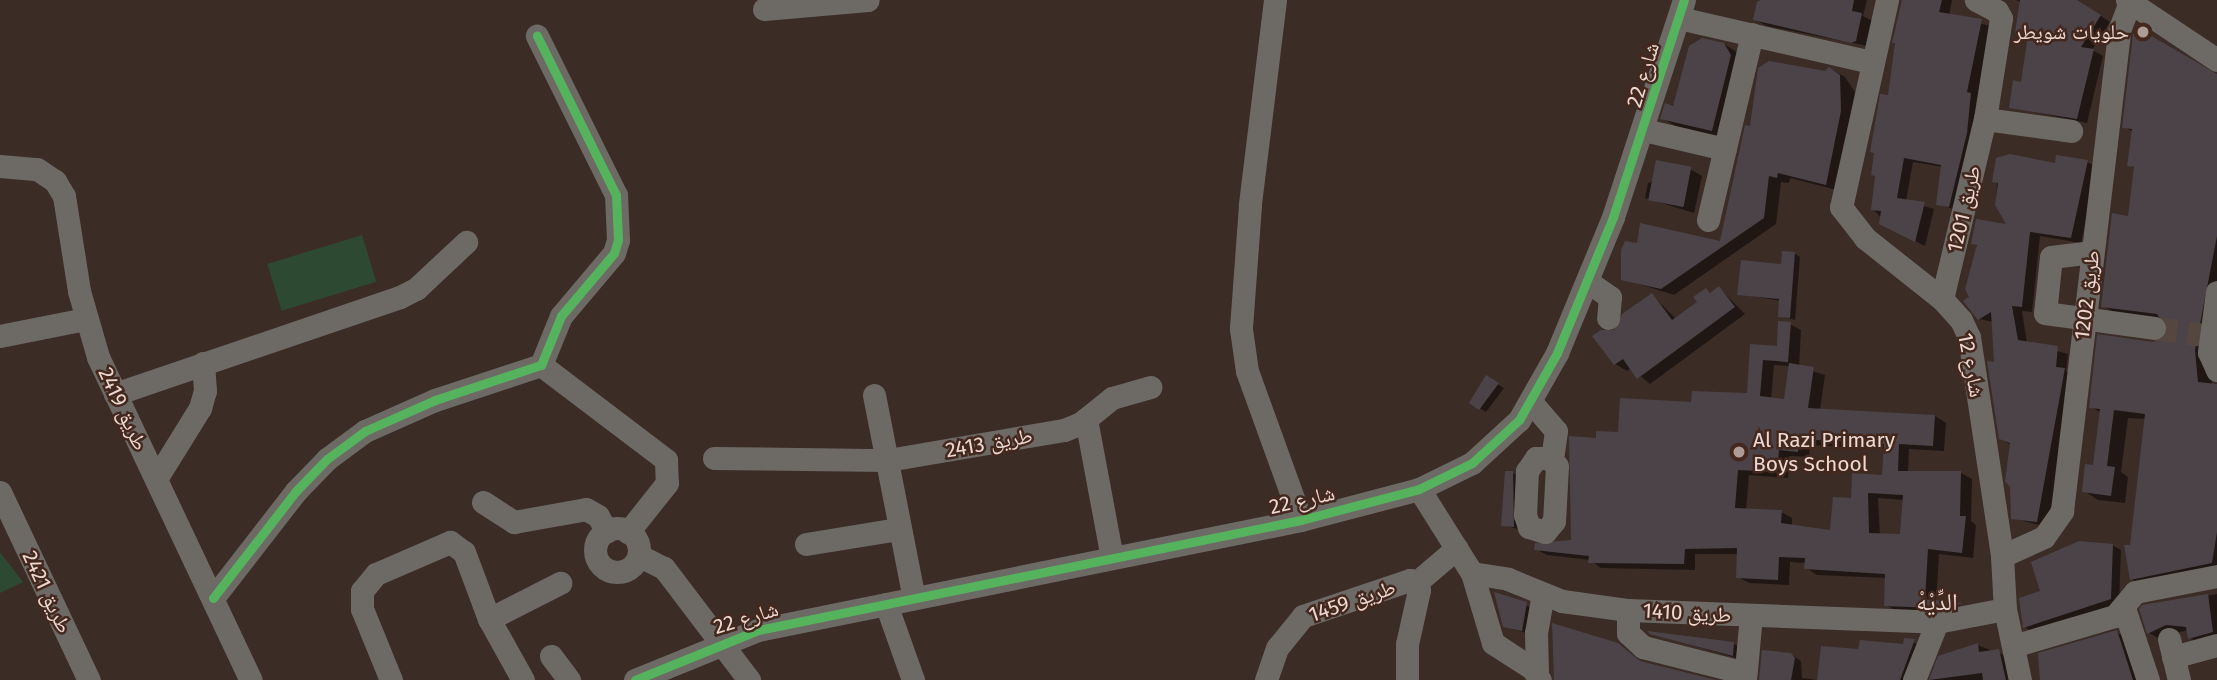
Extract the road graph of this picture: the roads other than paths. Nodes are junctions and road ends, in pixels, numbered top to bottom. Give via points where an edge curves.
1 (868, 0) edge
2 (1275, 0) edge
3 (1887, 0) edge
4 (1976, 0) edge
5 (2136, 3) edge
6 (764, 9) dead end
7 (1681, 9) edge
8 (1752, 34) junction
9 (537, 36) dead end
10 (2217, 60) edge
11 (1871, 62) junction
12 (1985, 119) junction
13 (1644, 130) junction
14 (2071, 131) dead end
15 (1725, 149) junction
16 (0, 166) edge
17 (1708, 220) dead end
18 (466, 243) dead end
19 (2092, 252) junction
20 (1587, 281) junction
21 (2217, 292) edge
22 (1942, 299) junction
23 (1608, 318) dead end
24 (85, 319) junction
25 (2083, 321) junction
26 (2154, 328) tunnel mouth
27 (0, 336) edge
28 (203, 363) junction
29 (541, 365) junction
30 (2217, 370) edge
31 (1150, 387) dead end
32 (115, 394) junction
33 (874, 395) dead end
34 (1531, 402) junction
35 (1086, 419) junction
36 (714, 458) dead end
37 (1552, 459) dead end
38 (888, 460) junction
39 (156, 479) junction
40 (1419, 489) junction
41 (2, 500) edge
42 (483, 502) dead end
43 (1301, 520) junction
44 (899, 529) junction
45 (617, 532) junction
46 (806, 544) dead end
47 (1999, 545) junction
48 (1457, 548) junction
49 (640, 556) junction
50 (1112, 558) junction
51 (1472, 573) junction
52 (2217, 576) edge
53 (1418, 582) junction
54 (560, 583) dead end
55 (1544, 595) junction
56 (213, 598) junction
57 (915, 598) junction
58 (886, 604) junction
59 (2124, 608) junction
60 (2005, 609) junction
61 (1628, 610) junction
62 (1751, 615) junction
63 (489, 619) junction
64 (1937, 622) junction
65 (722, 643) junction
66 (2217, 645) edge
67 (2013, 646) junction
68 (551, 656) dead end
69 (1538, 676) edge
70 (1745, 677) edge
71 (89, 680) edge
72 (251, 680) edge
73 (391, 680) edge
74 (523, 680) edge
75 (569, 680) edge
76 (635, 680) edge
77 (749, 680) edge
78 (913, 680) edge
79 (1266, 680) edge
80 (1407, 680) edge
81 (1914, 680) edge
82 (2020, 680) edge
83 (2148, 680) edge
84 (2179, 680) edge

1 - 6 street
2 - 43 street via 1250,205 1241,329 1247,371
3 - 11 street, شارع 12
4 - 12 street, طريق 1201 via 2001,18
5 - 10 street
5 - 19 street, طريق 1202 via 2118,48
7 - 8 street
7 - 13 street, شارع 22
8 - 11 street
8 - 15 street
9 - 29 street via 608,173 618,215 614,253 561,316
11 - 22 street, شارع 12 via 1841,207 1865,238
12 - 14 street
12 - 22 street, طريق 1201
13 - 15 street
13 - 20 street, شارع 22
15 - 17 street
16 - 24 street, طريق 2419 via 37,169 60,188
18 - 28 street via 416,289 400,297
19 - 25 street, طريق 1202
19 - 25 street via 2053,255 2043,307 2049,317
20 - 23 street via 1611,297
20 - 34 street, شارع 22
21 - 30 street via 2208,335
22 - 47 street, شارع 12 via 1969,337
24 - 27 street
24 - 32 street, طريق 2419
25 - 26 street
25 - 47 street, طريق 1202 via 2062,511 2044,537
28 - 32 street
28 - 39 street via 205,391 200,408
29 - 45 street via 666,460 667,483
29 - 56 street via 435,400 365,431 327,459 296,491
31 - 35 street, طريق 2413 via 1112,398
32 - 39 street, طريق 2419
33 - 38 street
34 - 37 street via 1556,431
34 - 40 street, شارع 22 via 1489,450 1454,474
35 - 38 street, طريق 2413 via 1064,430
35 - 50 street
36 - 38 street, طريق 2413
38 - 44 street
39 - 56 street, طريق 2419
40 - 43 street, شارع 22
40 - 48 street
41 - 71 street, طريق 2421
42 - 45 street via 514,522 586,509
43 - 50 street, شارع 22
44 - 46 street
44 - 57 street
45 - 49 street via 639,542
45 - 49 street via 594,545 600,565 625,569
47 - 60 street, شارع 12
48 - 51 street
48 - 53 street
49 - 65 street via 663,568
50 - 57 street, شارع 22
51 - 55 street, طريق 1410 via 1508,579
51 - 69 street via 1493,643
52 - 59 street via 2135,592
53 - 79 street, طريق 1459 via 1410,580 1303,616 1278,648
53 - 80 street, طريق 1459 via 1407,644
54 - 63 street
55 - 61 street, طريق 1410
55 - 69 street via 1536,633
56 - 72 street, طريق 2419
57 - 58 street, شارع 22
58 - 65 street, شارع 22 via 789,623
58 - 78 street
59 - 67 street via 2115,616 2083,615
59 - 83 street
60 - 64 street, طريق 1410
60 - 67 street, شارع 12
61 - 62 street, طريق 1410
61 - 70 street via 1628,633 1643,647
62 - 64 street, طريق 1410
62 - 70 street
63 - 73 street via 464,552 455,543 441,543 376,574 365,584 360,603
63 - 74 street
64 - 81 street
65 - 76 street, شارع 22
65 - 77 street
66 - 84 street via 2171,648
67 - 82 street, شارع 12
68 - 75 street

